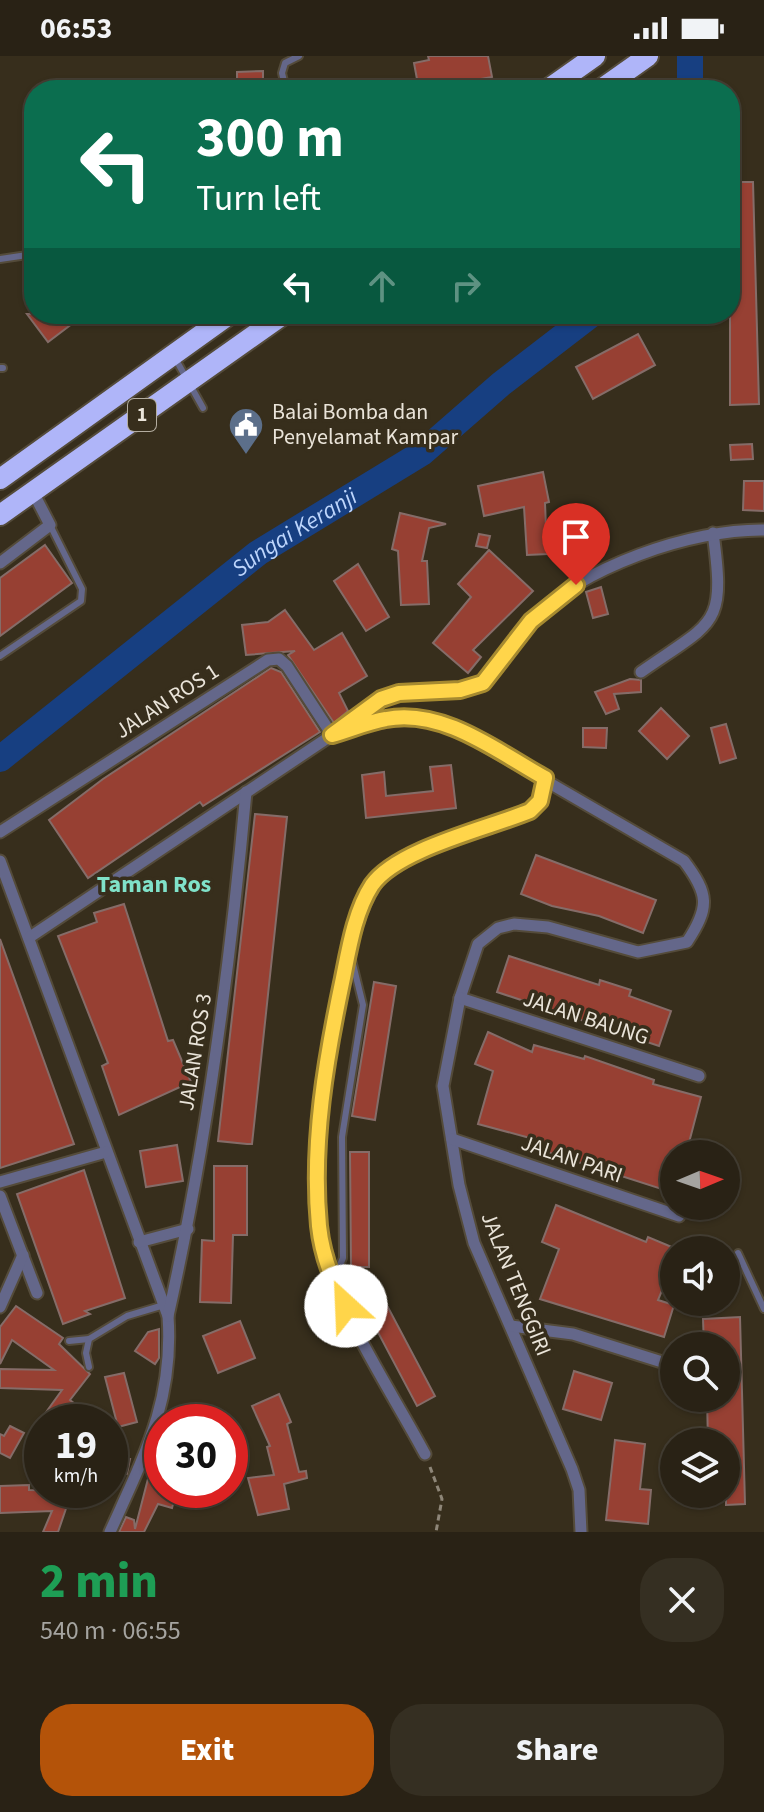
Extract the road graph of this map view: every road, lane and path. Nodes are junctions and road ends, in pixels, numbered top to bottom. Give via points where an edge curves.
1 (299, 56) edge
2 (594, 56) edge
3 (648, 56) edge
4 (284, 80) edge
5 (561, 80) edge
6 (614, 80) edge
7 (24, 255) edge
8 (0, 259) edge
9 (212, 324) edge
10 (270, 324) edge
11 (173, 355) junction
12 (188, 382) junction
13 (203, 408) dead end
14 (0, 479) edge
15 (33, 492) junction
16 (0, 515) edge
17 (50, 525) junction
18 (764, 530) edge
19 (713, 533) junction
20 (0, 563) edge
21 (0, 656) edge
22 (641, 672) dead end
23 (332, 735) junction
24 (545, 778) junction
25 (246, 792) junction
26 (0, 832) edge
27 (0, 861) edge
28 (30, 937) junction
29 (349, 948) junction
30 (460, 998) junction
31 (699, 1076) dead end
32 (452, 1139) junction
33 (106, 1152) junction
34 (0, 1182) edge
35 (0, 1196) edge
36 (660, 1210) edge
37 (188, 1229) junction
38 (139, 1242) junction
39 (23, 1255) junction
40 (740, 1257) edge
41 (333, 1281) junction
42 (37, 1293) dead end
43 (0, 1307) edge
44 (764, 1309) edge
45 (166, 1310) junction
46 (511, 1326) junction
47 (89, 1339) junction
48 (69, 1341) dead end
49 (660, 1361) edge
50 (89, 1367) dead end
51 (425, 1454) joint
52 (110, 1532) edge
53 (436, 1532) edge
54 (581, 1532) edge

1 - 4 lane via 285,63
2 - 5 highway
3 - 6 highway
7 - 8 lane
9 - 11 highway, 1
10 - 12 highway, 1
11 - 12 lane
11 - 14 highway, 1
12 - 13 lane
12 - 15 highway, 1
15 - 16 highway, 1
15 - 17 street
17 - 20 street
17 - 21 lane via 82,589 81,601
18 - 19 street
19 - 22 street via 720,588 717,607 706,626
19 - 23 street via 595,572 531,621 483,683 381,699
23 - 24 street, JALAN TENGGIRI via 388,718 432,721 453,727
23 - 25 street
23 - 26 street, JALAN ROS 1 via 287,666 279,659 268,660
24 - 29 street via 540,801 530,811 421,850 390,867 372,885
24 - 30 street, JALAN TENGGIRI via 684,861 700,882 703,917 687,942 638,952 548,927 498,928 478,944
25 - 28 street
25 - 37 street, JALAN ROS 3 via 233,943
27 - 28 street
28 - 33 street
29 - 41 street via 321,1107 317,1167 319,1226
29 - 41 lane via 363,1005 342,1137 343,1258
30 - 31 street, JALAN BAUNG
30 - 32 street, JALAN TENGGIRI via 443,1086
32 - 36 street, JALAN PARI
32 - 46 street, JALAN TENGGIRI via 474,1243
33 - 34 street
33 - 38 street
35 - 39 street
37 - 38 street
37 - 45 street, JALAN ROS 3
38 - 45 street
39 - 42 street
39 - 43 street
40 - 44 lane
41 - 51 street
45 - 47 lane via 127,1316
45 - 52 street via 167,1384 150,1444
46 - 49 street via 573,1334
46 - 54 street, JALAN TENGGIRI via 572,1469
47 - 48 lane
47 - 50 lane
51 - 53 path via 442,1499

